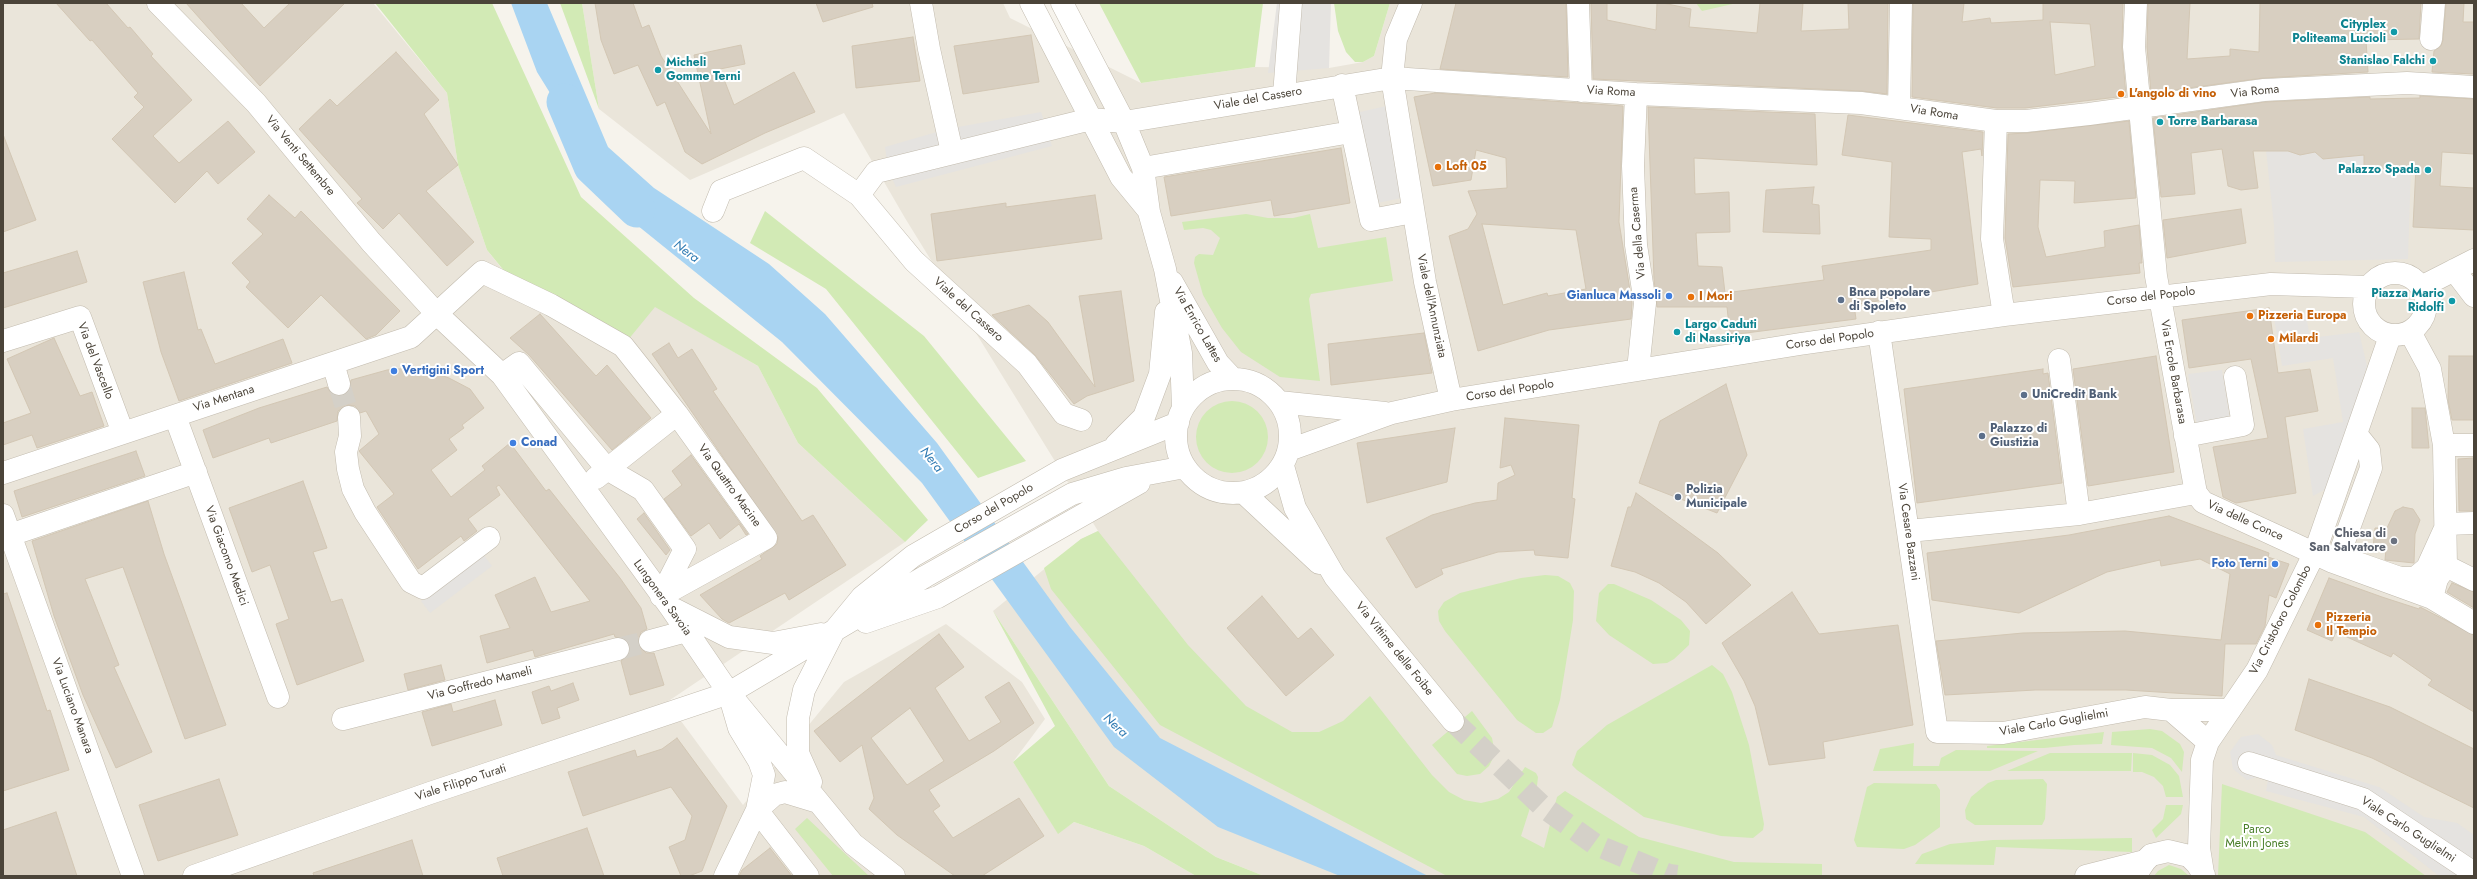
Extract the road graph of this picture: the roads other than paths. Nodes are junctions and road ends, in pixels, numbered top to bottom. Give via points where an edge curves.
1 (158, 3) edge
2 (921, 3) edge
3 (1031, 3) edge
4 (1062, 3) edge
5 (1291, 3) edge
6 (1411, 3) edge
7 (1578, 3) edge
8 (1900, 3) edge
9 (2136, 3) edge
10 (2434, 3) edge
11 (2431, 39) dead end
12 (1392, 78) junction
13 (1342, 85) junction
14 (2474, 87) edge
15 (1581, 91) junction
16 (1636, 94) junction
17 (1284, 95) junction
18 (1899, 107) junction
19 (2139, 108) junction
20 (1091, 119) junction
21 (1996, 121) junction
22 (1124, 122) junction
23 (1351, 132) junction
24 (952, 152) junction
25 (1143, 168) junction
26 (859, 195) junction
27 (713, 211) dead end
28 (1149, 212) junction
29 (1413, 212) junction
30 (2474, 260) edge
31 (1165, 269) junction
32 (2454, 270) junction
33 (2368, 287) junction
34 (2421, 287) junction
35 (1168, 295) junction
36 (2160, 296) junction
37 (2474, 296) edge
38 (437, 314) junction
39 (2004, 315) junction
40 (1879, 332) junction
41 (2400, 334) junction
42 (3, 341) edge
43 (2059, 360) dead end
44 (333, 363) junction
45 (1638, 370) junction
46 (502, 375) junction
47 (2236, 377) dead end
48 (1233, 379) junction
49 (339, 384) tunnel mouth
50 (1451, 400) junction
51 (1279, 402) junction
52 (1392, 413) junction
53 (677, 414) junction
54 (1181, 415) junction
55 (175, 416) junction
56 (349, 417) tunnel mouth
57 (1081, 420) dead end
58 (123, 433) junction
59 (2357, 435) junction
60 (2184, 436) junction
61 (1143, 438) junction
62 (2444, 445) junction
63 (2474, 445) edge
64 (1113, 449) junction
65 (1286, 458) junction
66 (1185, 467) junction
67 (607, 469) junction
68 (196, 472) junction
69 (3, 473) edge
70 (1156, 473) junction
71 (585, 488) junction
72 (1244, 493) junction
73 (2196, 493) junction
74 (1072, 494) junction
75 (2078, 514) junction
76 (2474, 523) edge
77 (2447, 524) junction
78 (7, 525) edge
79 (1909, 531) junction
80 (489, 538) dead end
81 (2315, 552) junction
82 (1335, 577) junction
83 (2474, 580) edge
84 (2438, 581) junction
85 (666, 602) junction
86 (2474, 624) edge
87 (687, 631) junction
88 (834, 631) junction
89 (650, 640) tunnel mouth
90 (618, 649) tunnel mouth
91 (730, 693) junction
92 (278, 697) dead end
93 (2171, 710) junction
94 (2230, 710) junction
95 (343, 719) dead end
96 (1452, 721) tunnel mouth
97 (1937, 732) joint
98 (2208, 742) junction
99 (2249, 763) dead end
100 (818, 802) junction
101 (2202, 807) junction
102 (757, 810) junction
103 (2168, 850) junction
104 (2140, 868) edge
105 (2474, 873) edge
106 (2203, 874) edge
107 (133, 876) edge
108 (194, 876) edge
109 (725, 876) edge
110 (808, 876) edge
111 (894, 876) edge
112 (2086, 876) edge

1 - 38 street, Via Venti Settembre via 256,104 372,242
2 - 24 street
3 - 20 street
4 - 22 street
5 - 17 street
6 - 12 street, Viale dell'Annunziata via 1396,40
7 - 15 street
8 - 18 street
9 - 19 street, Via Ercole Barbarasa via 2134,47
10 - 11 street
12 - 13 street, Viale del Cassero
12 - 15 street, Via Roma via 1421,75
12 - 29 street, Viale dell'Annunziata
13 - 17 street, Viale del Cassero
13 - 23 street
14 - 19 street, Via Roma via 2407,83 2264,90
15 - 16 street, Via Roma
16 - 18 street, Via Roma
16 - 45 street, Via della Caserma via 1633,166 1636,229 1645,303
17 - 22 street, Viale del Cassero
18 - 21 street, Via Roma
19 - 21 street, Via Roma via 2026,121
19 - 36 street, Via Ercole Barbarasa via 2148,208
20 - 22 street, Viale del Cassero
20 - 24 street, Viale del Cassero
20 - 28 street, Via Enrico Lattes via 1121,177
21 - 39 street via 1992,239
22 - 25 street
23 - 25 street
23 - 29 street via 1371,220
24 - 26 street, Viale del Cassero via 876,172
25 - 28 street, Via Enrico Lattes
26 - 27 street, Viale del Cassero via 804,158 721,191
26 - 57 street, Viale del Cassero via 914,261 1027,364 1064,414
28 - 31 street, Via Enrico Lattes
29 - 50 street, Viale dell'Annunziata via 1425,282
30 - 32 street
31 - 35 street, Via Enrico Lattes
31 - 48 street, Via Enrico Lattes via 1218,363
32 - 34 street
32 - 37 street
33 - 34 street via 2375,280 2394,273 2414,280
33 - 36 street, Corso del Popolo via 2271,284
33 - 41 street via 2363,307 2372,326
34 - 41 street via 2426,307 2418,326
35 - 54 street, Via Enrico Lattes via 1181,353
35 - 64 street via 1160,374 1144,417
36 - 39 street, Corso del Popolo
36 - 60 street, Via Ercole Barbarasa
38 - 44 street, Via Mentana via 410,337
38 - 46 street, Lungonera Savoia
38 - 53 street, Via Quattro Macine via 482,272 551,305 623,346
39 - 40 street, Corso del Popolo
40 - 45 street, Corso del Popolo
40 - 79 street, Via Cesare Bazzani
41 - 59 street, Via Cristoforo Colombo
41 - 62 street via 2430,369
42 - 58 street, Via del Vascello via 80,317
43 - 75 street
44 - 49 street
44 - 55 street, Via Mentana
45 - 50 street, Corso del Popolo
46 - 67 street via 519,363
46 - 71 street, Lungonera Savoia
47 - 60 street via 2243,425
48 - 51 street via 1250,382 1266,390
48 - 54 street via 1218,381 1204,387 1192,396
50 - 52 street, Corso del Popolo
51 - 52 street, Corso del Popolo
51 - 65 street via 1287,417 1290,434
52 - 65 street, Corso del Popolo
53 - 67 street
53 - 85 street, Via Quattro Macine via 766,538
54 - 61 street, Corso del Popolo
54 - 66 street via 1176,438 1178,453
55 - 58 street, Via Mentana
55 - 68 street, Via Giacomo Medici
56 - 80 street via 350,436 346,452 353,489 411,582 423,588
58 - 69 street, Via Mentana
59 - 77 street via 2369,450 2371,468 2342,547 2346,559 2400,578 2415,578 2427,568
59 - 81 street, Via Cristoforo Colombo
60 - 73 street, Via Ercole Barbarasa
61 - 64 street, Corso del Popolo
61 - 74 street
62 - 63 street
62 - 77 street
64 - 88 street, Corso del Popolo via 1062,470 913,556 862,597
65 - 72 street via 1272,479 1259,488
65 - 82 street, Via Vittime delle Foibe via 1295,508
66 - 70 street, Corso del Popolo
66 - 72 street via 1200,483 1221,493
67 - 71 street
67 - 85 street via 642,490 685,549
68 - 78 street, Via Luciano Manara
68 - 92 street, Via Giacomo Medici
70 - 74 street, Corso del Popolo via 1126,478
70 - 88 street, Corso del Popolo via 938,598
71 - 85 street, Lungonera Savoia
72 - 82 street, Via Vittime delle Foibe
73 - 75 street, Via delle Conce
73 - 81 street, Via delle Conce via 2203,502
74 - 88 street, Corso del Popolo
75 - 79 street, Via delle Conce
76 - 77 street
77 - 84 street
78 - 107 street, Via Luciano Manara
79 - 97 street, Via Cesare Bazzani
81 - 84 street, Via delle Conce via 2332,562
81 - 94 street, Via Cristoforo Colombo via 2257,670
82 - 96 street, Via Vittime delle Foibe
83 - 84 street
84 - 86 street, Via delle Conce
85 - 87 street, Lungonera Savoia
85 - 88 street via 729,637 773,643
87 - 89 street
87 - 91 street, Lungonera Savoia
88 - 91 street, Corso del Popolo
88 - 100 street via 804,690 798,718 798,753
90 - 95 street, Via Goffredo Mameli
91 - 100 street, Lungonera Savoia
91 - 102 street via 739,728 759,761 764,775
91 - 108 street, Viale Filippo Turati via 430,793
93 - 94 street, Viale Carlo Guglielmi
93 - 97 street, Viale Carlo Guglielmi via 2145,707 2003,733
93 - 98 street
94 - 98 street, Via Cristoforo Colombo
98 - 101 street, Via Cristoforo Colombo via 2202,760
99 - 105 street, Viale Carlo Guglielmi via 2363,799
100 - 102 street via 785,792 774,796
100 - 111 street, Lungonera Savoia via 853,844
101 - 103 street, Via Cristoforo Colombo via 2188,832
101 - 106 street, Via Cristoforo Colombo via 2199,848
102 - 109 street
102 - 110 street
103 - 104 street, Via Cristoforo Colombo via 2160,852
103 - 106 street via 2189,856
104 - 112 street

